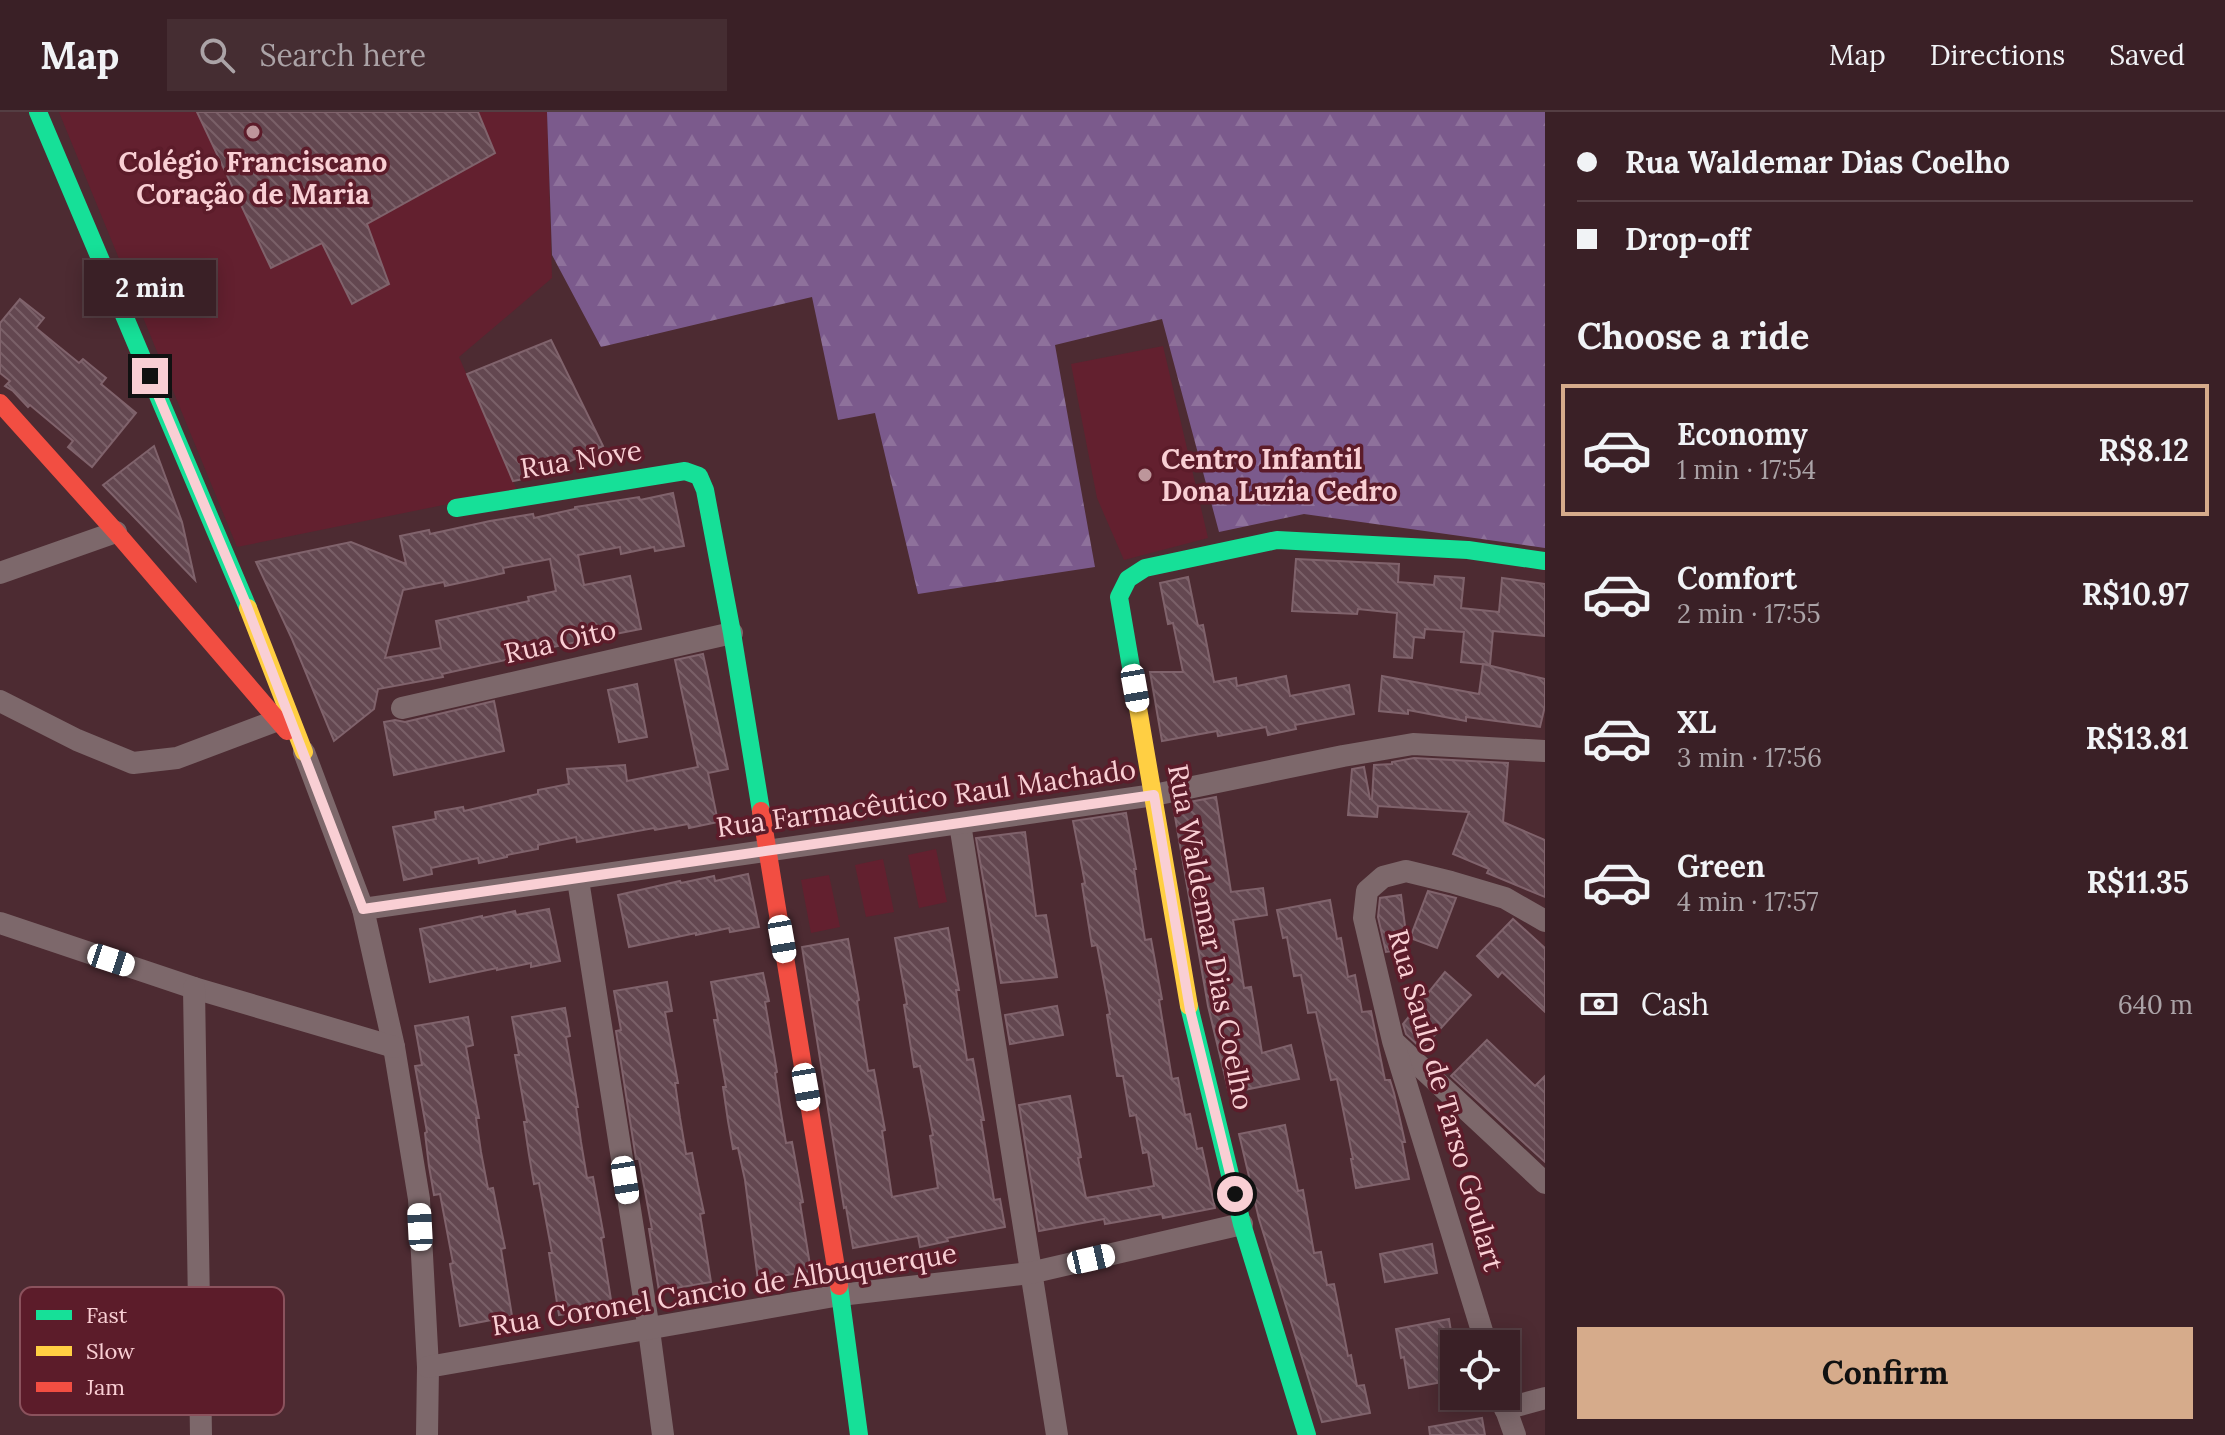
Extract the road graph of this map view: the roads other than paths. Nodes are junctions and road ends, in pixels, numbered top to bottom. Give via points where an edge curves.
1 (38, 112) edge
2 (0, 403) edge
3 (456, 508) dead end
4 (116, 532) junction
5 (1545, 561) edge
6 (0, 573) edge
7 (227, 622) junction
8 (732, 633) junction
9 (0, 701) edge
10 (402, 708) dead end
11 (278, 720) junction
12 (1545, 751) edge
13 (304, 752) junction
14 (1154, 795) junction
15 (960, 824) junction
16 (767, 850) junction
17 (578, 880) junction
18 (363, 909) junction
19 (1545, 921) edge
20 (0, 923) edge
21 (194, 988) junction
22 (1393, 1041) junction
23 (394, 1047) junction
24 (1545, 1183) edge
25 (1242, 1224) junction
26 (1030, 1273) junction
27 (199, 1287) edge
28 (840, 1295) junction
29 (649, 1330) junction
30 (1482, 1330) edge
31 (428, 1367) junction
32 (1545, 1398) edge
33 (1520, 1400) edge
34 (1506, 1410) edge
35 (201, 1415) edge
36 (201, 1435) edge
37 (427, 1435) edge
38 (663, 1435) edge
39 (859, 1435) edge
40 (1057, 1435) edge
41 (1307, 1435) edge
42 (1515, 1435) edge

1 - 7 street
2 - 4 street
3 - 8 street, Rua Nove via 685,471 699,476
4 - 6 street
4 - 7 street
5 - 14 street, Rua Waldemar Dias Coelho via 1468,550 1277,540 1132,573 1119,597
7 - 11 street
7 - 13 street
8 - 10 street, Rua Oito
8 - 16 street
9 - 11 street via 133,763 177,758
11 - 13 street
12 - 14 street, Rua Farmacêutico Raul Machado via 1413,744
13 - 18 street
14 - 15 street, Rua Farmacêutico Raul Machado
14 - 25 street, Rua Waldemar Dias Coelho via 1190,1010
15 - 16 street, Rua Farmacêutico Raul Machado
15 - 26 street
16 - 17 street, Rua Farmacêutico Raul Machado
16 - 28 street
17 - 18 street, Rua Farmacêutico Raul Machado
17 - 29 street
18 - 23 street
19 - 22 street, Rua Saulo de Tarso Goulart via 1505,898 1451,882 1406,871 1383,877 1367,891 1364,918
20 - 21 street
21 - 23 street
21 - 27 street
22 - 24 street
22 - 30 street, Rua Saulo de Tarso Goulart
23 - 31 street via 419,1199
25 - 26 street, Rua Coronel Cancio de Albuquerque
25 - 41 street, Rua Waldemar Dias Coelho
26 - 28 street, Rua Coronel Cancio de Albuquerque
26 - 40 street
28 - 29 street, Rua Coronel Cancio de Albuquerque
28 - 39 street
29 - 31 street, Rua Coronel Cancio de Albuquerque
29 - 38 street
31 - 37 street
32 - 33 street
34 - 42 street
35 - 36 street

